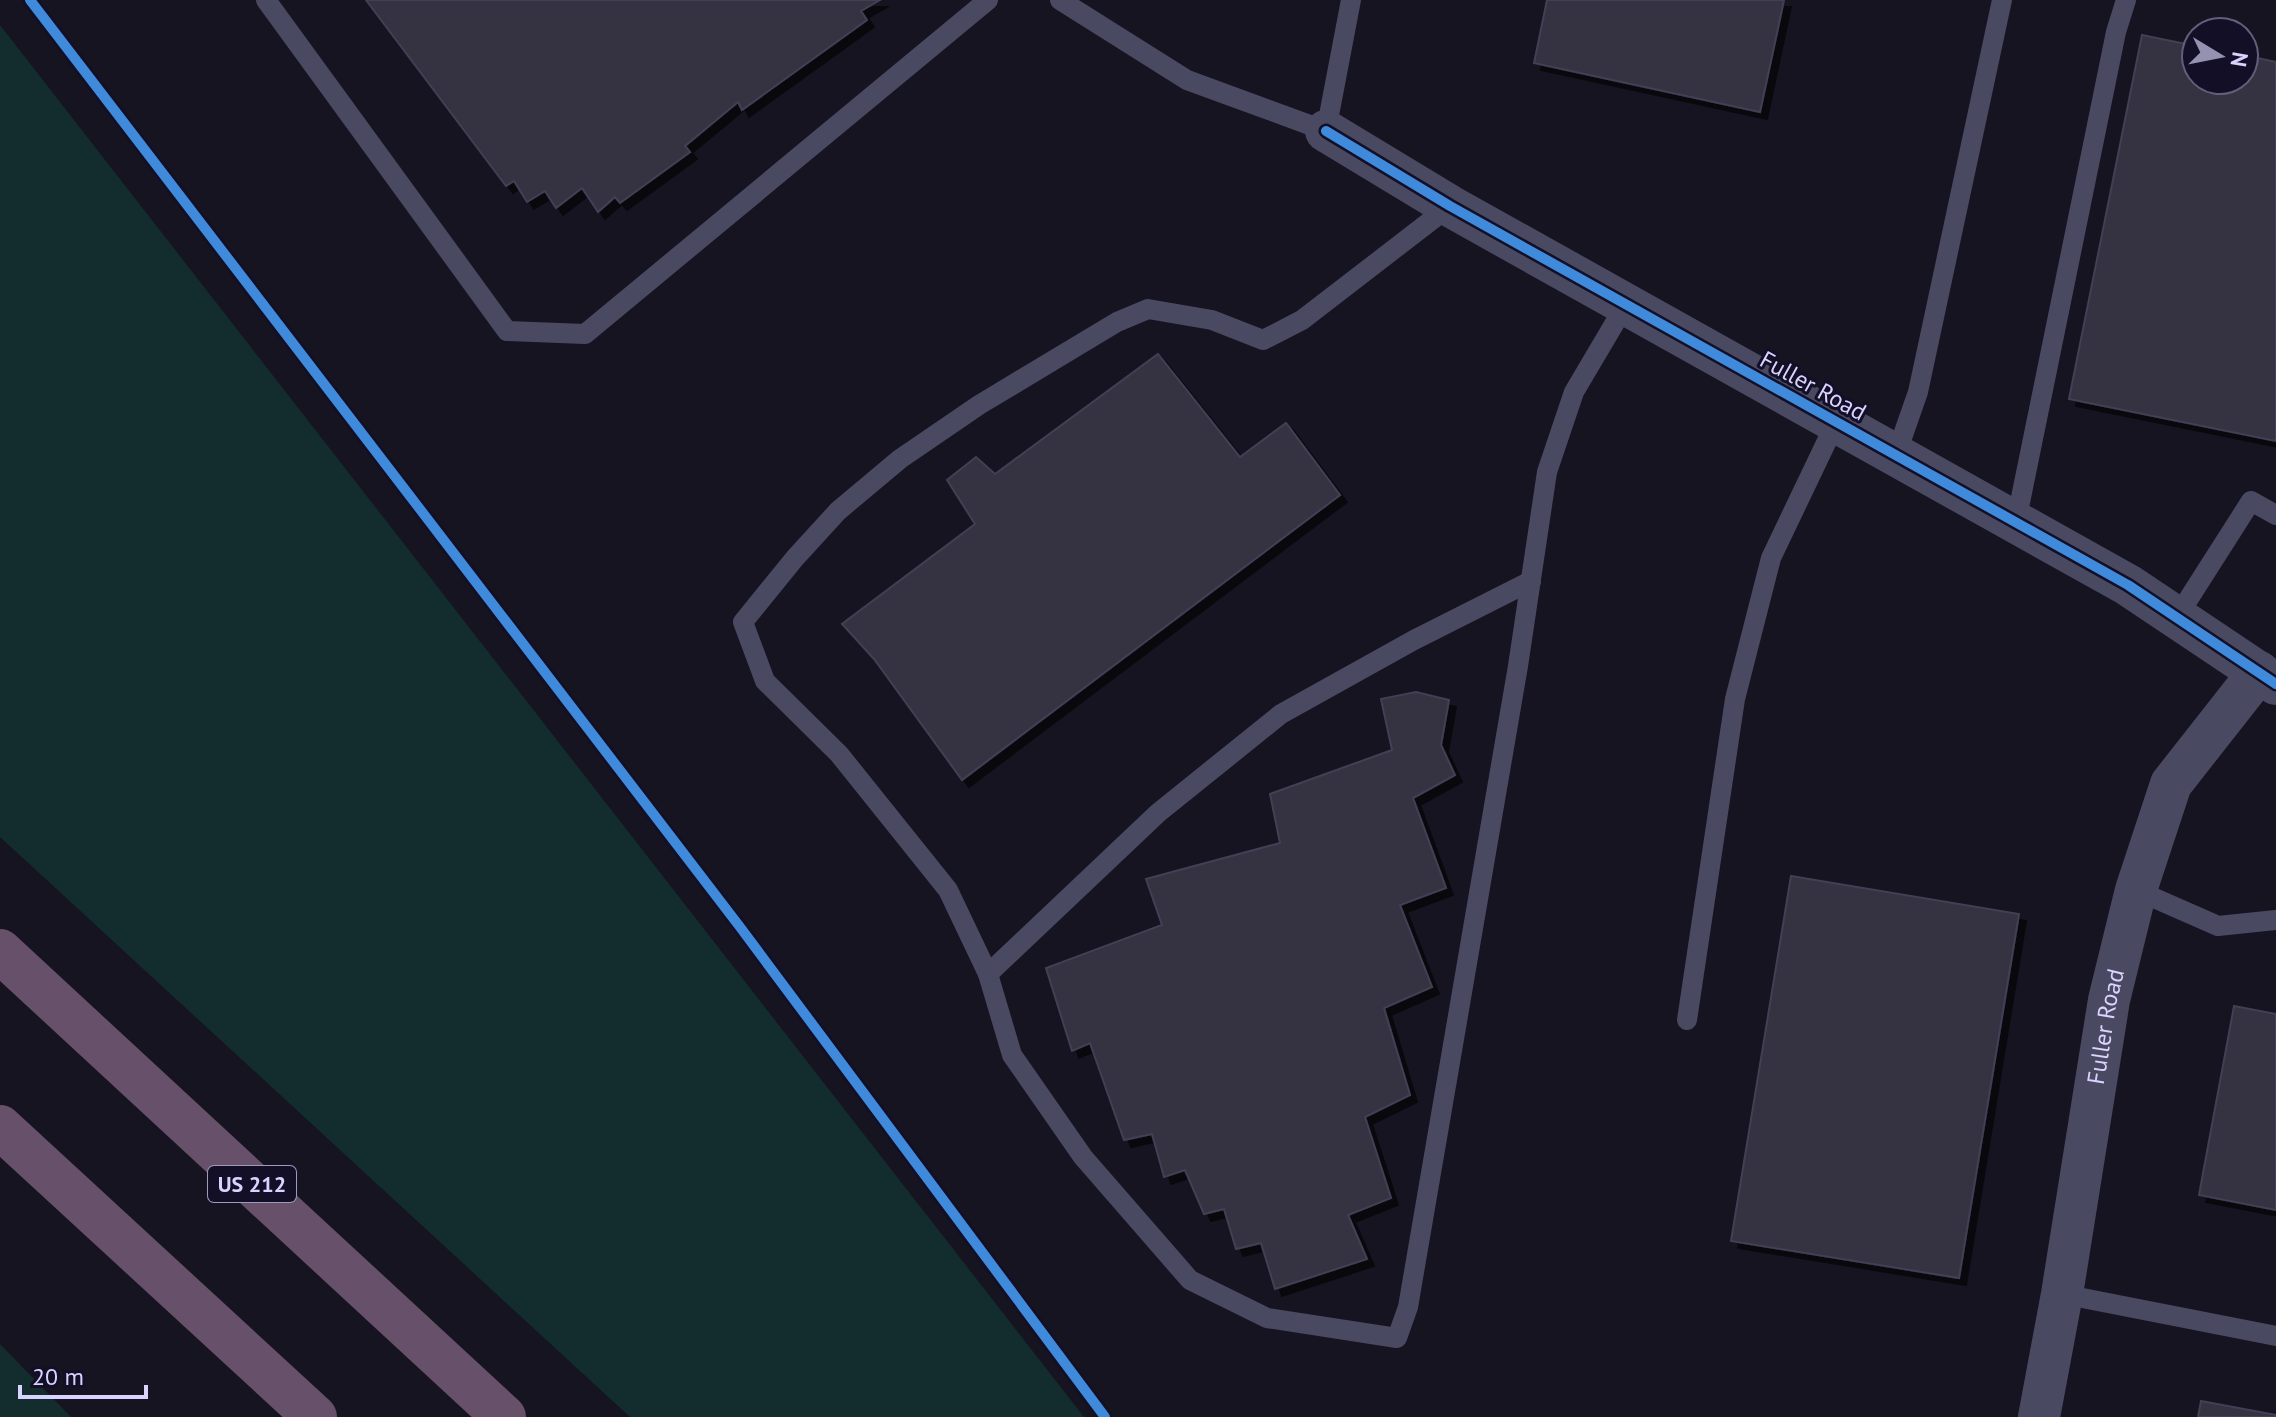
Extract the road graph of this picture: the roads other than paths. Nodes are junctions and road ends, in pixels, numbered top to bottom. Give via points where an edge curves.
1 (266, 0) edge
2 (988, 0) edge
3 (1060, 0) edge
4 (1351, 0) edge
5 (2002, 0) edge
6 (2126, 0) edge
7 (1326, 131) junction
8 (1450, 206) junction
9 (1626, 304) junction
10 (1836, 422) junction
11 (1896, 455) junction
12 (2276, 515) edge
13 (2016, 522) junction
14 (1531, 581) junction
15 (2177, 617) junction
16 (2268, 678) edge
17 (2136, 890) junction
18 (2276, 920) edge
19 (0, 951) edge
20 (988, 974) junction
21 (1687, 1020) dead end
22 (0, 1127) edge
23 (2062, 1294) junction
24 (2276, 1336) edge
25 (315, 1417) edge
26 (504, 1417) edge
27 (2039, 1417) edge

1 - 2 lane via 507,331 585,334
3 - 7 lane via 1187,80
4 - 7 lane
5 - 11 lane via 1918,392
6 - 13 lane
7 - 8 street, Fuller Road
8 - 9 street, Fuller Road
8 - 20 lane via 1302,320 1263,340 1212,320 1148,309 1117,322 900,459 838,511 743,622 765,681 839,754 948,890
9 - 10 street, Fuller Road
9 - 14 lane via 1574,392 1551,459
10 - 11 street, Fuller Road
10 - 21 lane via 1771,558 1735,699
11 - 13 street, Fuller Road
12 - 15 lane via 2251,501
13 - 15 street, Fuller Road
14 - 20 lane via 1281,714 1158,813
14 - 20 lane via 1408,1307 1397,1338 1267,1318 1190,1280 1083,1157 1012,1055
15 - 16 street, Fuller Road
16 - 17 street, Fuller Road via 2171,784
17 - 18 lane via 2218,926
17 - 23 street, Fuller Road via 2109,1000
19 - 26 highway, US 212
22 - 25 highway
23 - 24 lane
23 - 27 street, Fuller Road

